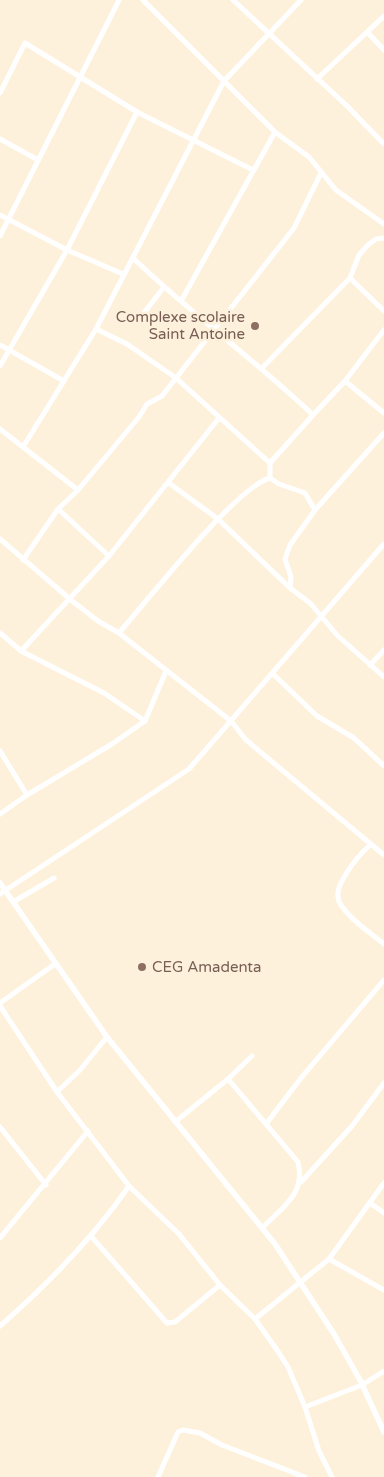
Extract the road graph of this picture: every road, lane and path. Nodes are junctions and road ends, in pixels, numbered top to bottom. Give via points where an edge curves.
1 (119, 0) edge
2 (143, 0) edge
3 (233, 0) edge
4 (301, 0) edge
5 (384, 16) edge
6 (268, 34) junction
7 (368, 34) junction
8 (384, 50) edge
9 (80, 75) junction
10 (317, 79) junction
11 (224, 81) junction
12 (0, 93) edge
13 (137, 112) junction
14 (275, 132) junction
15 (0, 139) edge
16 (192, 141) junction
17 (384, 144) edge
18 (38, 160) junction
19 (253, 170) junction
20 (321, 173) junction
21 (0, 214) edge
22 (9, 220) junction
23 (384, 224) edge
24 (0, 236) edge
25 (384, 238) edge
26 (67, 250) junction
27 (133, 258) junction
28 (123, 274) junction
29 (350, 278) junction
30 (164, 288) junction
31 (181, 301) junction
32 (384, 311) edge
33 (143, 314) dead end
34 (96, 329) junction
35 (384, 330) edge
36 (214, 331) junction
37 (0, 345) edge
38 (8, 350) junction
39 (0, 366) edge
40 (262, 368) junction
41 (176, 378) junction
42 (64, 381) junction
43 (345, 381) junction
44 (384, 413) edge
45 (312, 415) junction
46 (219, 418) junction
47 (0, 429) edge
48 (384, 433) edge
49 (23, 447) junction
50 (270, 463) junction
51 (270, 478) junction
52 (169, 484) junction
53 (78, 490) junction
54 (58, 509) junction
55 (315, 510) junction
56 (218, 519) junction
57 (0, 539) edge
58 (384, 544) edge
59 (109, 556) junction
60 (23, 560) junction
61 (290, 588) junction
62 (71, 600) junction
63 (322, 617) junction
64 (0, 633) edge
65 (119, 633) junction
66 (384, 650) edge
67 (21, 651) junction
68 (370, 665) junction
69 (166, 671) junction
70 (272, 674) junction
71 (384, 677) edge
72 (145, 721) junction
73 (231, 721) junction
74 (0, 751) edge
75 (384, 766) edge
76 (27, 795) junction
77 (0, 814) edge
78 (371, 844) junction
79 (384, 855) edge
80 (54, 878) dead end
81 (0, 883) edge
82 (3, 892) edge
83 (13, 902) junction
84 (384, 944) edge
85 (55, 964) junction
86 (384, 980) edge
87 (0, 1004) edge
88 (106, 1036) junction
89 (252, 1056) dead end
90 (228, 1079) junction
91 (384, 1083) edge
92 (57, 1092) junction
93 (175, 1122) junction
94 (266, 1124) junction
95 (0, 1127) edge
96 (88, 1131) junction
97 (301, 1182) junction
98 (384, 1183) edge
99 (46, 1185) junction
100 (130, 1186) junction
101 (370, 1203) junction
102 (384, 1213) edge
103 (263, 1228) junction
104 (91, 1236) junction
105 (0, 1237) edge
106 (329, 1259) junction
107 (301, 1282) junction
108 (220, 1285) junction
109 (384, 1290) edge
110 (255, 1319) junction
111 (0, 1326) edge
112 (384, 1371) edge
113 (362, 1385) junction
114 (305, 1407) junction
115 (384, 1432) edge
116 (158, 1477) edge
117 (305, 1477) edge
118 (332, 1477) edge

1 - 9 street
2 - 11 street
3 - 6 street
4 - 6 street
5 - 7 street
6 - 10 street
6 - 11 street
7 - 8 street
7 - 10 street
9 - 12 street via 25,43
9 - 13 street
9 - 18 street
10 - 17 street
11 - 14 street
11 - 16 street
13 - 16 street
13 - 26 street
14 - 19 street
14 - 20 street via 309,157
15 - 18 street
16 - 19 street
16 - 27 street
18 - 22 street
19 - 31 street
20 - 23 street via 336,190
20 - 36 street via 294,228
21 - 22 street
22 - 24 street
22 - 26 street
25 - 29 street via 368,245
26 - 28 street
26 - 38 street
27 - 28 street
27 - 30 street
28 - 34 street
29 - 32 street
29 - 40 street
30 - 31 street
30 - 33 street
31 - 36 street
34 - 41 street via 127,344
34 - 42 street
35 - 43 street
36 - 40 street
36 - 41 street
37 - 38 street
38 - 39 street
38 - 42 street
40 - 45 street
41 - 46 street
41 - 53 street via 162,396 146,404 139,417
42 - 49 street
43 - 44 street
43 - 45 street
45 - 50 street
46 - 50 street
46 - 52 street via 182,462
47 - 49 street
48 - 55 street
49 - 53 street
50 - 51 street
51 - 55 street via 305,493
51 - 56 street via 255,484
52 - 56 street
52 - 59 street
53 - 54 street
54 - 59 street
54 - 60 street
55 - 61 street via 286,553
56 - 61 street
56 - 65 street
57 - 60 street
58 - 63 street
59 - 62 street
60 - 62 street
61 - 63 street
62 - 65 street
62 - 67 street
63 - 68 street
63 - 70 street
64 - 67 street
65 - 69 street
66 - 68 street
67 - 72 street via 104,693
68 - 71 street
69 - 72 street
69 - 73 street
70 - 73 street
70 - 75 street via 317,716 354,738
72 - 76 street
73 - 78 street via 246,740
73 - 82 street via 189,769
74 - 76 street
76 - 77 street
78 - 79 street
78 - 84 street via 350,868 340,885 338,897 349,915
80 - 83 street
81 - 82 street
82 - 83 street
83 - 85 street
85 - 87 street
85 - 88 street
86 - 94 street
87 - 92 street
88 - 92 street via 80,1070
88 - 93 street
89 - 90 street
90 - 93 street
90 - 94 street
91 - 97 street via 352,1126
92 - 96 street
93 - 103 street
94 - 97 street via 298,1162
95 - 99 street
96 - 99 street
96 - 100 street
97 - 103 street
98 - 101 street
99 - 105 street
100 - 104 street
100 - 108 street via 179,1234
101 - 102 street
101 - 106 street
103 - 107 street
104 - 108 street via 167,1323 175,1322
104 - 111 street
106 - 107 street
106 - 109 street
107 - 110 street
107 - 113 street
108 - 110 street
110 - 114 street via 288,1367
112 - 113 street
113 - 114 street
113 - 115 street
114 - 118 street via 319,1451
116 - 117 street via 178,1432 183,1430 200,1433

